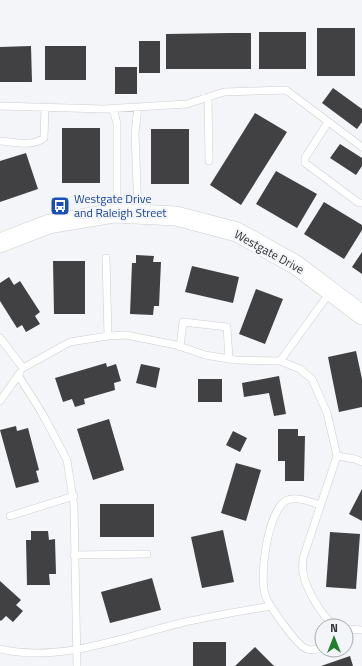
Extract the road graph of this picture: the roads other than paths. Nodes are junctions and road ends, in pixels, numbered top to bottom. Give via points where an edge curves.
1 (208, 98) junction
2 (0, 106) edge
3 (138, 107) junction
4 (45, 108) junction
5 (113, 109) junction
6 (328, 122) junction
7 (0, 141) edge
8 (362, 147) edge
9 (209, 161) dead end
10 (362, 203) edge
11 (117, 213) junction
12 (138, 214) junction
13 (0, 243) edge
14 (106, 258) dead end
15 (331, 291) junction
16 (362, 315) edge
17 (108, 336) junction
18 (0, 338) edge
19 (180, 347) junction
20 (229, 359) junction
21 (280, 362) junction
22 (23, 368) junction
23 (18, 375) junction
24 (0, 401) edge
25 (337, 456) junction
26 (362, 462) edge
27 (74, 496) junction
28 (320, 505) junction
29 (10, 516) dead end
30 (146, 554) dead end
31 (74, 555) junction
32 (271, 606) junction
33 (329, 618) edge
34 (77, 648) junction
35 (0, 649) edge
36 (314, 649) edge
37 (77, 666) edge

1 - 3 lane via 187,104
1 - 6 lane via 224,92 286,90
1 - 9 lane
2 - 4 lane
3 - 5 lane
3 - 12 lane via 135,133
4 - 5 lane
4 - 7 lane via 44,138 39,142 27,144
5 - 11 lane via 117,124
6 - 8 lane
6 - 10 lane via 305,158 305,163
11 - 12 street, Westgate Drive
11 - 13 street, Westgate Drive via 49,224
12 - 15 street, Westgate Drive via 176,216 237,232 296,265
14 - 17 lane
15 - 16 street, Westgate Drive
15 - 21 lane
17 - 19 lane via 126,335
17 - 22 lane via 70,342
18 - 22 lane
19 - 20 lane
19 - 20 lane via 183,322 228,327
20 - 21 lane
21 - 25 lane via 300,369 312,379 327,413
22 - 23 lane
23 - 24 lane
23 - 27 lane via 67,460
25 - 26 lane
25 - 28 lane
27 - 29 lane
27 - 31 lane
28 - 32 lane via 302,499 289,499 280,504 271,524 264,570 266,597
28 - 33 lane via 303,558 303,574 316,604
30 - 31 lane
31 - 34 lane via 77,567
32 - 34 lane via 181,623
32 - 36 lane via 300,646 307,650
34 - 35 lane via 58,652 17,653
34 - 37 lane

